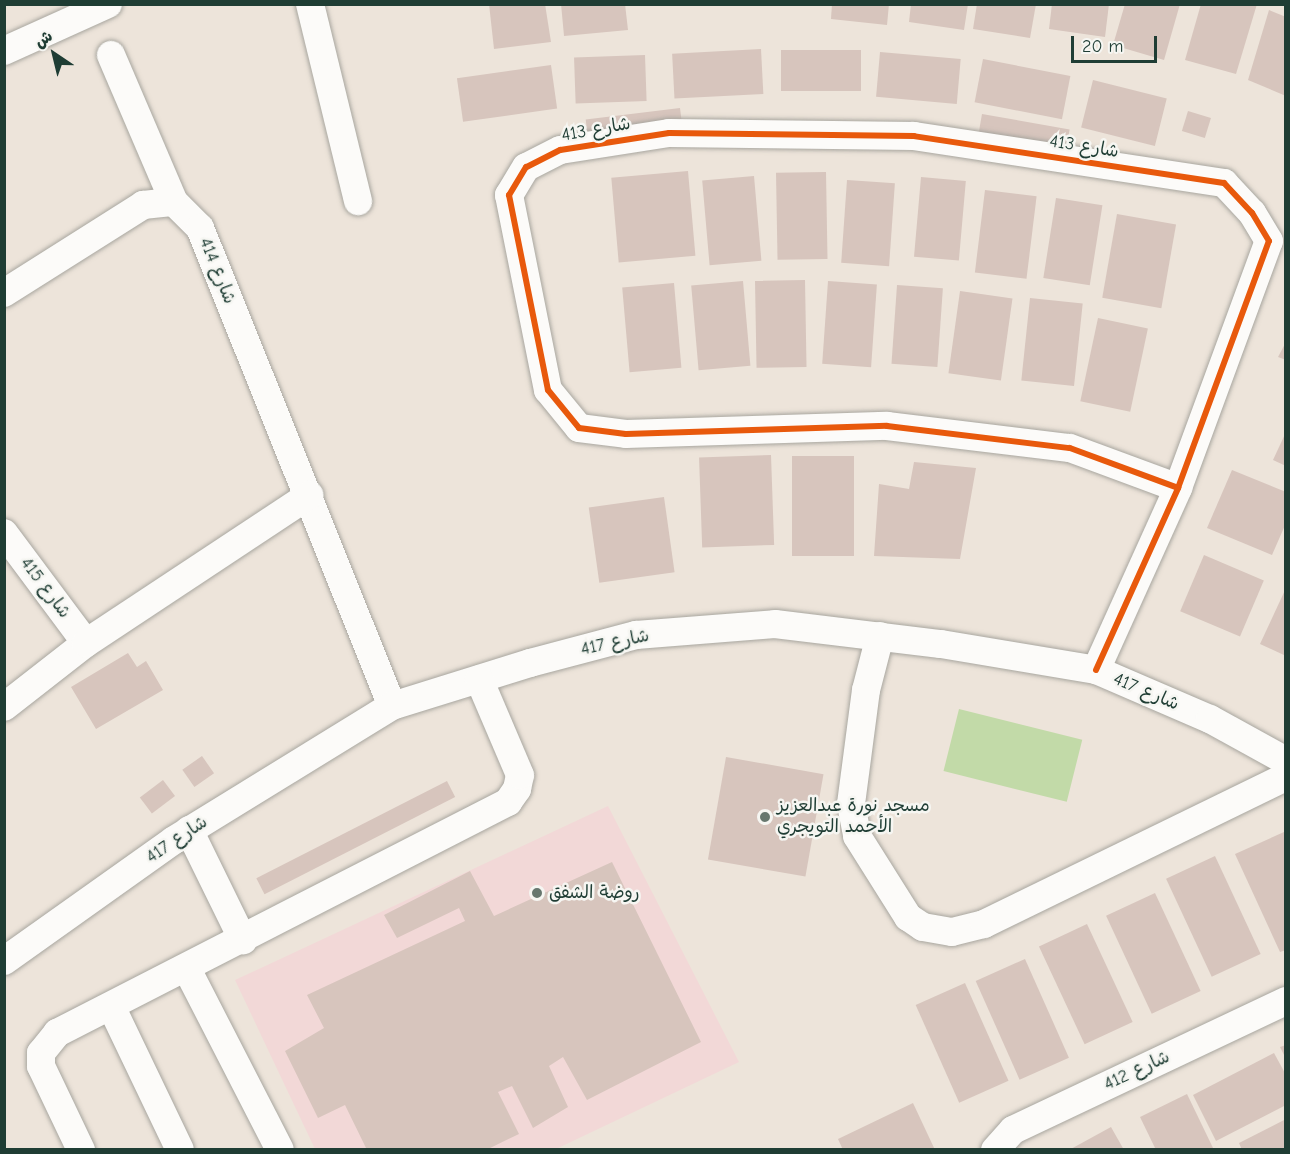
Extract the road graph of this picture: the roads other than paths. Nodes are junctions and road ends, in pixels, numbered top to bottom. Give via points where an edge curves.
1 (108, 4) edge
2 (310, 4) edge
3 (4, 51) edge
4 (111, 55) dead end
5 (358, 201) dead end
6 (174, 202) junction
7 (4, 293) edge
8 (1178, 488) junction
9 (310, 495) junction
10 (4, 533) edge
11 (880, 636) junction
12 (86, 643) junction
13 (1096, 670) junction
14 (479, 679) junction
15 (392, 706) junction
16 (4, 707) edge
17 (1286, 761) edge
18 (1286, 777) edge
19 (189, 830) junction
20 (243, 940) junction
21 (4, 961) edge
22 (188, 969) junction
23 (1286, 1001) edge
24 (112, 1008) junction
25 (81, 1149) edge
26 (180, 1149) edge
27 (279, 1149) edge
28 (995, 1149) edge

1 - 3 street
2 - 5 street
4 - 6 street
6 - 7 street via 143,205
6 - 9 street, شارع 414 via 200,228
8 - 8 street, شارع 413 via 1269,241 1252,213 1224,183 914,136 669,133 560,150 526,167 508,195 548,390 579,428 626,434 887,426 1070,448
8 - 13 street, شارع 413
9 - 12 street
9 - 15 street, شارع 414
10 - 12 street, شارع 415
11 - 13 street, شارع 417
11 - 14 street, شارع 417 via 776,624 636,635
11 - 18 street via 866,690 851,804 857,836 908,917 923,927 952,932 984,924
12 - 16 street
13 - 17 street, شارع 417 via 1210,719
14 - 15 street, شارع 417
14 - 20 street via 520,775 508,802
15 - 19 street, شارع 417
19 - 20 street
19 - 21 street, شارع 417
20 - 22 street
22 - 24 street
22 - 27 street
23 - 28 street, شارع 412 via 1012,1130
24 - 25 street via 57,1033 41,1053 41,1066
24 - 26 street

